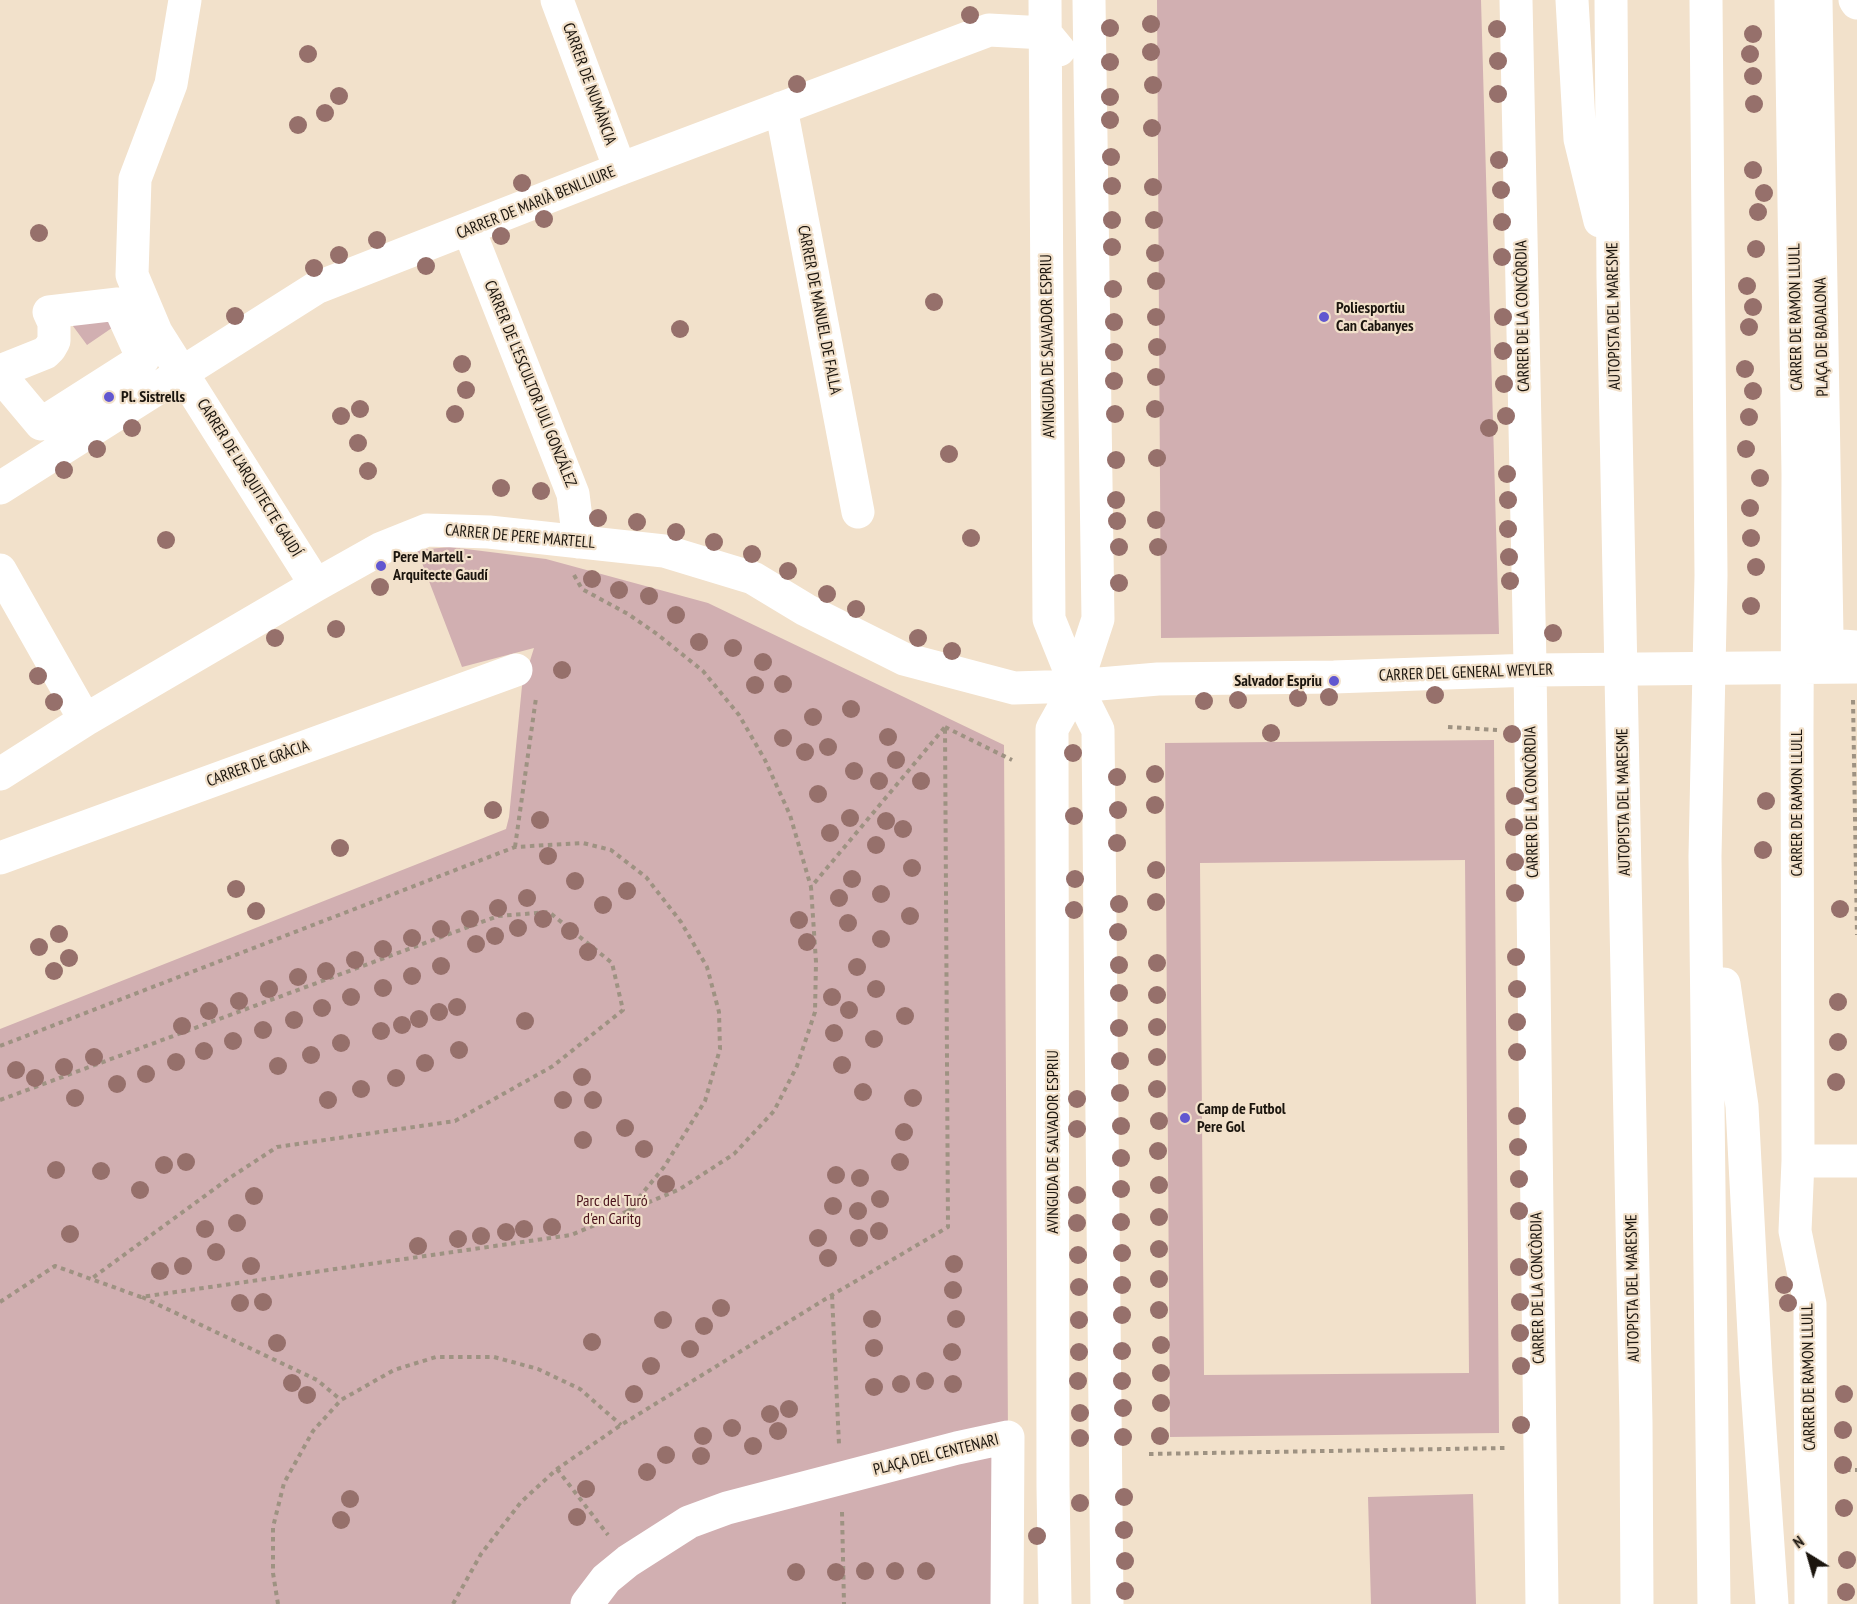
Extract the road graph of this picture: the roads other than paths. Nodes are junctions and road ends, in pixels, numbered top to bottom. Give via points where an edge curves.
1 (185, 0) edge
2 (557, 0) edge
3 (1045, 0) edge
4 (1089, 0) edge
5 (1516, 0) edge
6 (1572, 0) edge
7 (1611, 0) edge
8 (1706, 0) edge
9 (1791, 0) edge
10 (1816, 0) edge
11 (1045, 33) junction
12 (1090, 85) junction
13 (781, 108) junction
14 (620, 169) junction
15 (469, 230) junction
16 (1613, 277) junction
17 (183, 372) junction
18 (0, 488) edge
19 (858, 512) dead end
20 (566, 540) junction
21 (0, 570) edge
22 (316, 585) junction
23 (1851, 669) edge
24 (516, 670) dead end
25 (1076, 686) junction
26 (85, 720) junction
27 (0, 774) edge
28 (1705, 856) junction
29 (0, 858) edge
30 (1798, 1161) junction
31 (1857, 1161) edge
32 (587, 1604) edge
33 (1007, 1604) edge
34 (1055, 1604) edge
35 (1107, 1604) edge
36 (1542, 1604) edge
37 (1637, 1604) edge
38 (1714, 1604) edge
39 (1772, 1604) edge
40 (1811, 1604) edge

1 - 17 main road, CARRER DE L'ARQUITECTE GAUDÍ via 171,84 135,179 132,274 156,332
2 - 14 main road, CARRER DE NUMÀNCIA
3 - 11 main road, AVINGUDA DE SALVADOR ESPRIU
4 - 12 main road, AVINGUDA DE SALVADOR ESPRIU
5 - 36 main road, CARRER DE LA CONCÒRDIA via 1530,664
6 - 16 main road via 1580,139
7 - 16 main road, AUTOPISTA DEL MARESME
8 - 28 main road via 1711,575
9 - 30 main road, CARRER DE RAMON LLULL via 1798,474
10 - 23 main road, PLAÇA DE BADALONA via 1827,635 1828,645
11 - 12 main road
11 - 13 main road, CARRER DE MARIÀ BENLLIURE via 990,30
11 - 25 main road, AVINGUDA DE SALVADOR ESPRIU via 1049,618
12 - 25 main road, AVINGUDA DE SALVADOR ESPRIU via 1098,619
13 - 14 main road, CARRER DE MARIÀ BENLLIURE
13 - 19 main road, CARRER DE MANUEL DE FALLA
14 - 15 main road, CARRER DE MARIÀ BENLLIURE
15 - 17 main road, CARRER DE MARIÀ BENLLIURE via 316,288
15 - 20 main road, CARRER DE L'ESCULTOR JULI GONZÁLEZ via 573,494
16 - 37 main road, AUTOPISTA DEL MARESME
17 - 18 main road, CARRER DE MARIÀ BENLLIURE
17 - 22 main road, CARRER DE L'ARQUITECTE GAUDÍ
20 - 22 main road, CARRER DE PERE MARTELL via 428,530 382,548
20 - 25 main road, CARRER DE PERE MARTELL via 664,551 753,578 806,610 904,659 1014,688
21 - 26 main road
22 - 26 main road, CARRER DE PERE MARTELL
23 - 25 main road, CARRER DEL GENERAL WEYLER via 1495,671 1141,679
24 - 29 main road, CARRER DE GRÀCIA
25 - 34 main road, AVINGUDA DE SALVADOR ESPRIU via 1052,729
25 - 35 main road, AVINGUDA DE SALVADOR ESPRIU via 1098,730
26 - 27 main road, CARRER DE PERE MARTELL
28 - 38 main road
28 - 39 main road via 1742,1106
30 - 31 main road
30 - 40 main road, CARRER DE RAMON LLULL via 1795,1231 1810,1304
32 - 33 main road, PLAÇA DEL CENTENARI via 606,1579 628,1561 689,1522 727,1508 1008,1437

